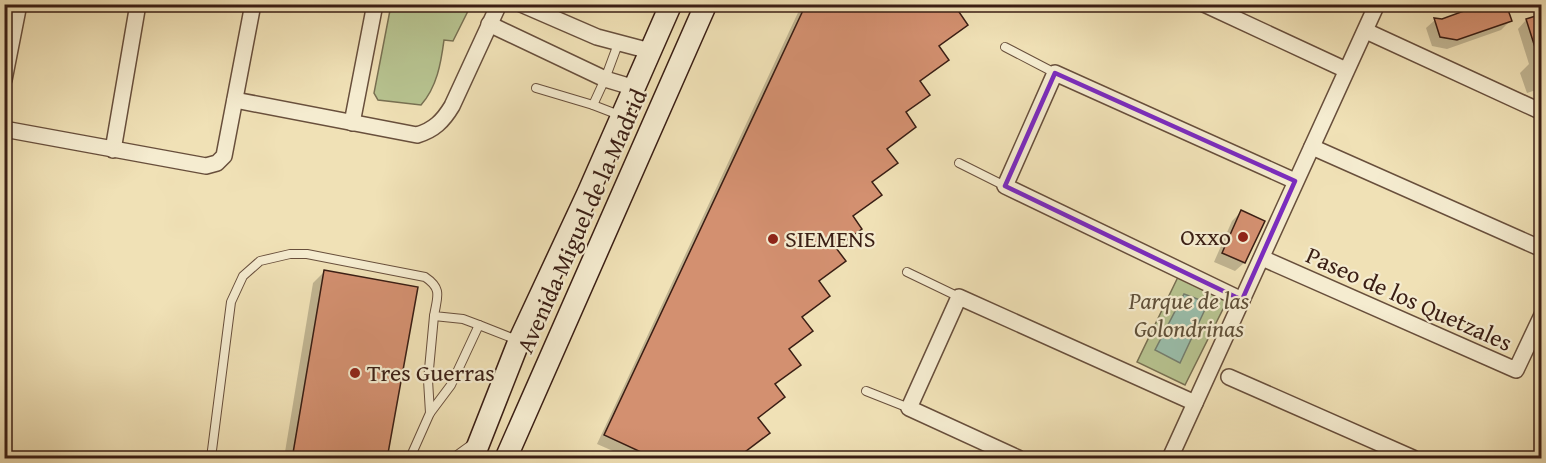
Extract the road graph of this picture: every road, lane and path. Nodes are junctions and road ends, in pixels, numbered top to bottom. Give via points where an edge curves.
1 (19, 4) edge
2 (138, 4) edge
3 (254, 4) edge
4 (375, 4) edge
5 (499, 4) edge
6 (521, 4) edge
7 (671, 4) edge
8 (705, 4) edge
9 (1204, 4) edge
10 (1377, 4) edge
11 (489, 24) junction
12 (1366, 32) junction
13 (618, 44) junction
14 (1005, 47) dead end
15 (650, 51) junction
16 (1346, 70) junction
17 (1055, 73) junction
18 (605, 78) junction
19 (4, 80) edge
20 (536, 88) dead end
21 (635, 88) junction
22 (235, 100) junction
23 (593, 105) junction
24 (1542, 112) edge
25 (622, 116) junction
26 (352, 123) junction
27 (4, 129) edge
28 (1312, 147) junction
29 (113, 150) junction
30 (959, 163) dead end
31 (1295, 181) junction
32 (1005, 186) junction
33 (1542, 249) edge
34 (1262, 258) junction
35 (907, 272) dead end
36 (959, 297) junction
37 (1242, 300) junction
38 (1542, 315) edge
39 (434, 316) junction
40 (479, 325) junction
41 (519, 341) junction
42 (1229, 377) dead end
43 (866, 391) dead end
44 (1195, 404) junction
45 (909, 408) junction
46 (430, 413) junction
47 (482, 437) junction
48 (211, 459) edge
49 (410, 459) edge
50 (453, 459) edge
51 (473, 459) edge
52 (506, 459) edge
53 (1018, 459) edge
54 (1170, 459) edge
55 (1413, 459) edge

1 - 19 street
2 - 29 street
3 - 22 street
4 - 26 street
5 - 11 street
6 - 13 street
7 - 15 main road, Avenida Miguel de la Madrid
8 - 52 main road, Avenida Miguel de la Madrid
9 - 16 street
10 - 12 street
11 - 18 street
11 - 26 street via 459,93 445,119 434,128 417,135
12 - 16 street
12 - 24 street
13 - 15 street
13 - 18 lane
14 - 17 lane
15 - 21 main road, Avenida Miguel de la Madrid
16 - 28 street
17 - 31 street
17 - 32 street
18 - 21 street
18 - 23 lane
20 - 23 lane
21 - 25 main road, Avenida Miguel de la Madrid
22 - 26 street
22 - 29 street via 224,156 217,163 206,166
23 - 25 lane
25 - 41 main road, Avenida Miguel de la Madrid
27 - 29 street
28 - 31 street
28 - 33 street
30 - 32 lane
31 - 34 street
32 - 37 street
34 - 37 street
34 - 38 street, Paseo de los Quetzales via 1516,370
35 - 36 lane
36 - 44 street
36 - 45 street
37 - 44 street
39 - 40 lane
39 - 46 lane via 428,380
39 - 48 lane via 438,292 425,277 308,254 260,261 243,276 231,302
40 - 41 lane
40 - 46 lane via 451,386
41 - 47 main road, Avenida Miguel de la Madrid
42 - 55 street
43 - 45 lane
44 - 54 street
45 - 53 street
46 - 49 lane
47 - 50 lane
47 - 51 main road, Avenida Miguel de la Madrid

